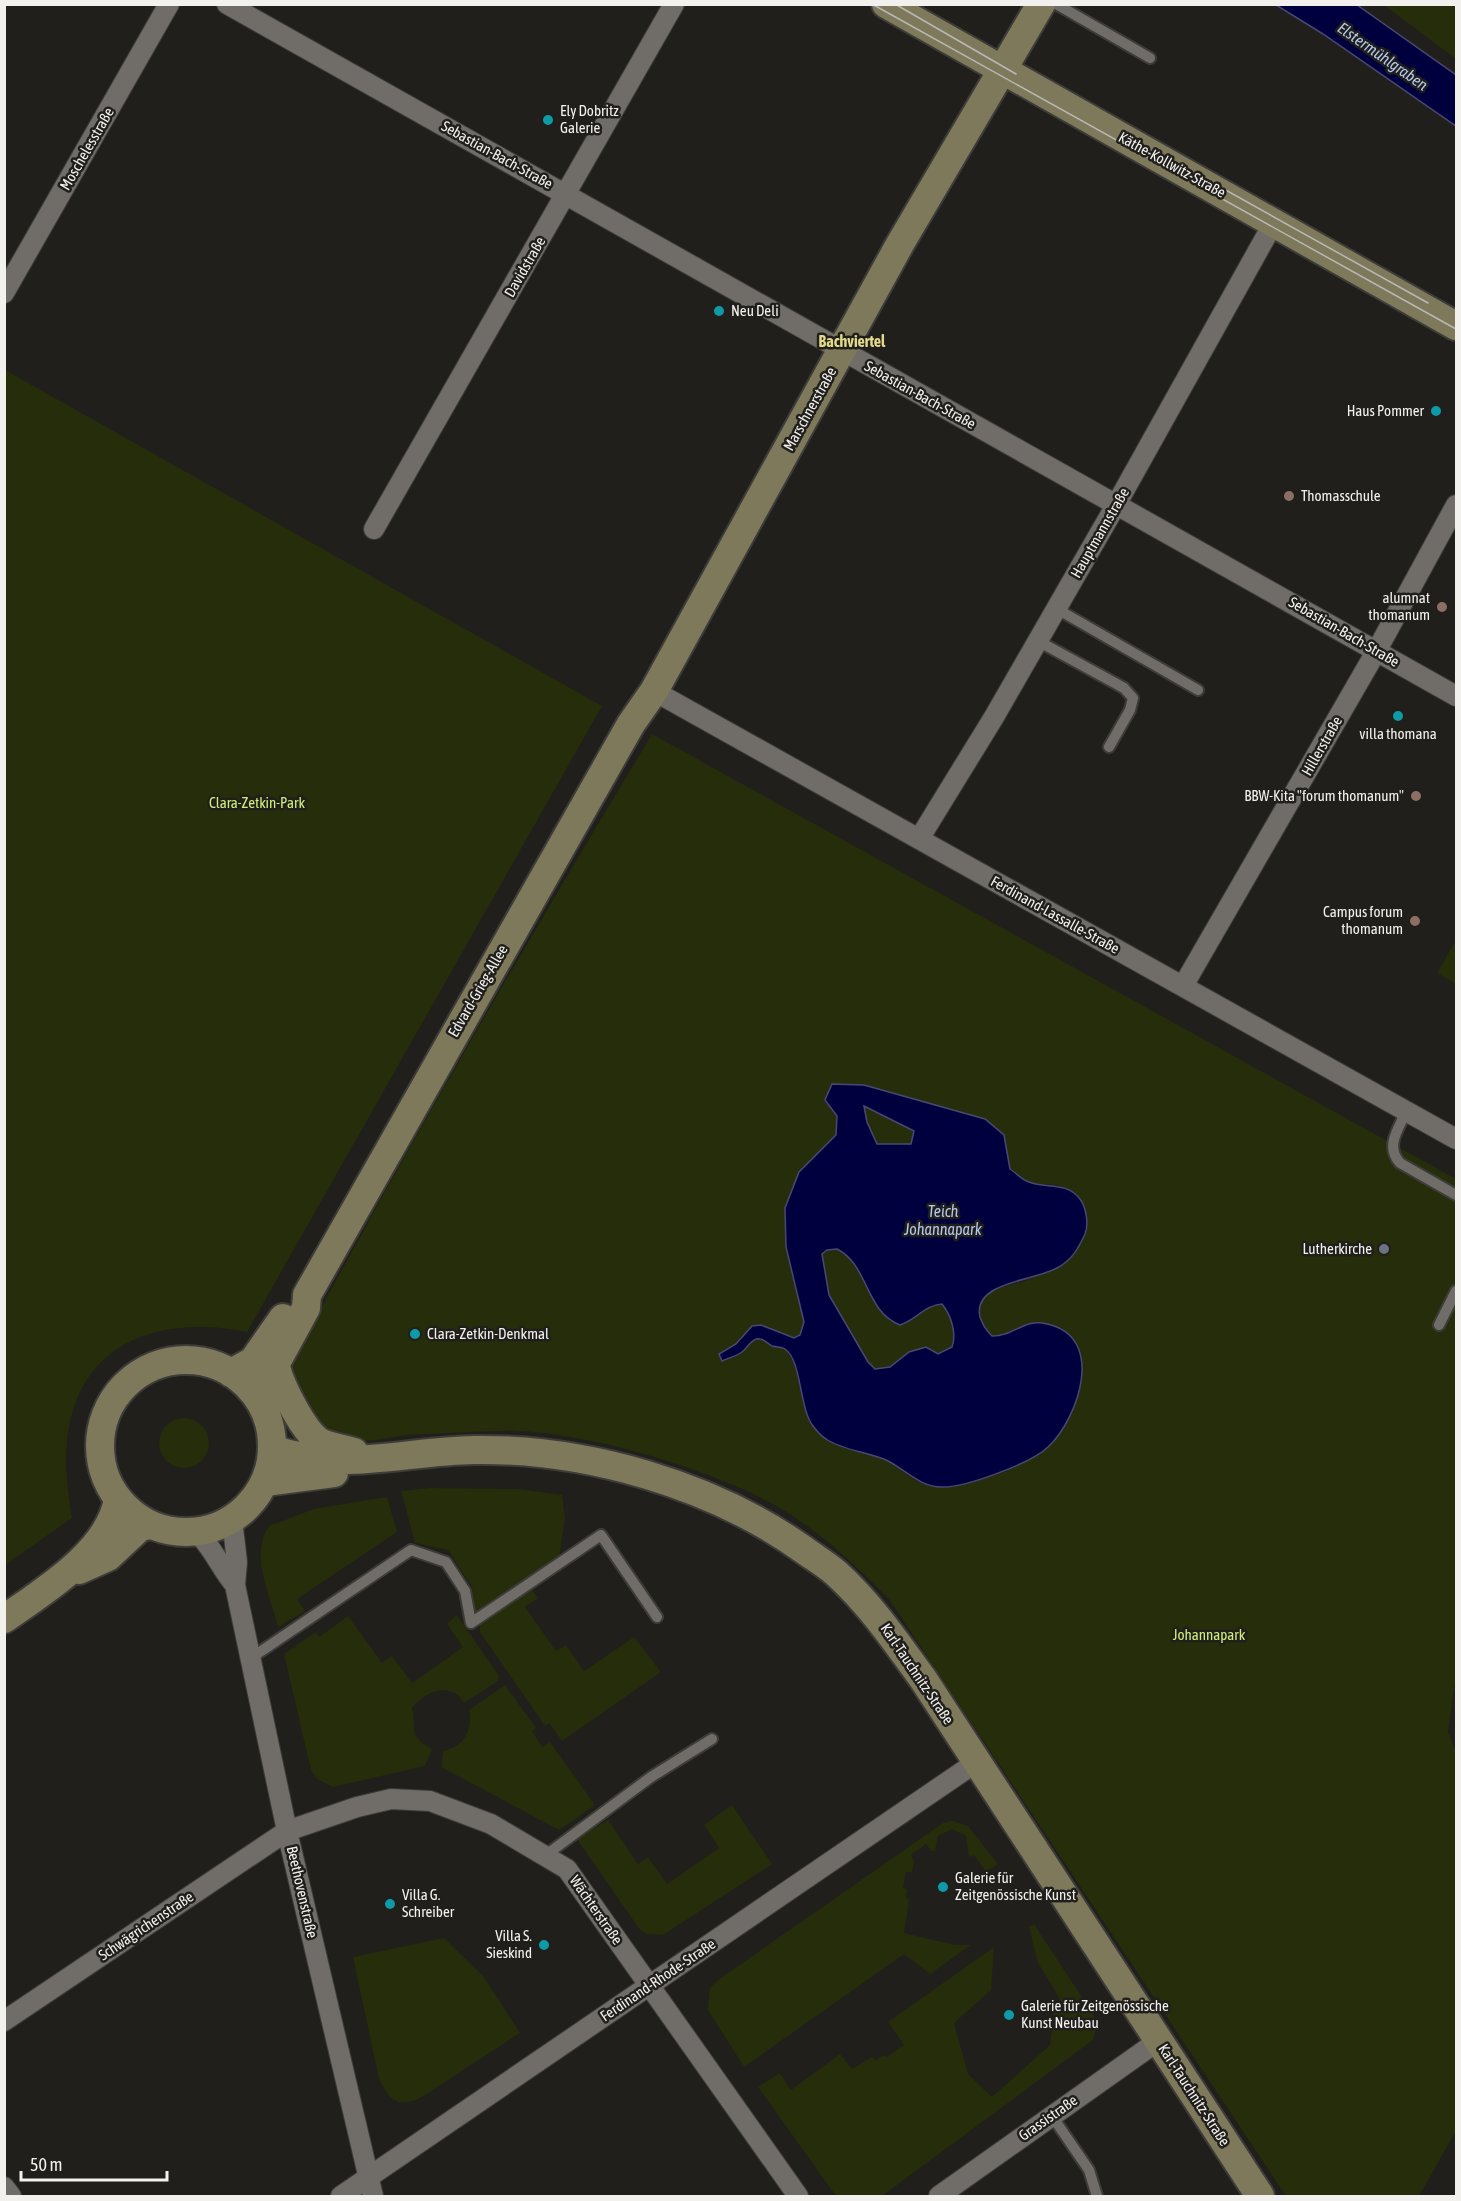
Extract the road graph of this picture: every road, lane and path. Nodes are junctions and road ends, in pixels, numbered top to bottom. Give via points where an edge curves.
1 (169, 4) edge
2 (227, 4) edge
3 (674, 4) edge
4 (886, 4) edge
5 (1041, 4) edge
6 (1056, 4) edge
7 (1150, 58) dead end
8 (1001, 70) junction
9 (567, 194) junction
10 (1274, 222) junction
11 (4, 293) edge
12 (1456, 326) edge
13 (842, 352) junction
14 (1116, 505) junction
15 (1455, 507) edge
16 (374, 529) dead end
17 (1057, 609) junction
18 (1038, 641) junction
19 (1377, 650) junction
20 (1198, 690) dead end
21 (654, 691) junction
22 (1456, 696) edge
23 (1109, 747) dead end
24 (919, 839) junction
25 (1183, 986) junction
26 (1406, 1112) junction
27 (1455, 1135) edge
28 (1456, 1195) edge
29 (1456, 1291) edge
30 (307, 1294) junction
31 (1439, 1325) dead end
32 (276, 1367) junction
33 (231, 1372) junction
34 (259, 1400) junction
35 (272, 1449) junction
36 (369, 1461) junction
37 (264, 1482) junction
38 (118, 1499) junction
39 (232, 1519) junction
40 (150, 1525) junction
41 (195, 1531) junction
42 (71, 1573) junction
43 (235, 1586) junction
44 (657, 1617) dead end
45 (4, 1619) edge
46 (251, 1658) junction
47 (712, 1739) dead end
48 (975, 1763) junction
49 (288, 1831) junction
50 (546, 1855) junction
51 (650, 1986) junction
52 (4, 2021) edge
53 (1158, 2041) junction
54 (1052, 2116) junction
55 (369, 2177) junction
56 (4, 2187) edge
57 (11, 2196) edge
58 (341, 2196) edge
59 (373, 2196) edge
60 (798, 2196) edge
61 (939, 2196) edge
62 (1097, 2196) edge
63 (1260, 2196) edge

1 - 11 street, Moschelesstraße
2 - 9 street, Sebastian-Bach-Straße
3 - 9 street, Davidstraße
4 - 8 main road, Käthe-Kollwitz-Straße
5 - 8 main road, Marschnerstraße
6 - 7 lane
8 - 10 main road, Käthe-Kollwitz-Straße
8 - 13 main road, Marschnerstraße
9 - 13 street, Sebastian-Bach-Straße
9 - 16 street, Davidstraße
10 - 12 main road, Käthe-Kollwitz-Straße
10 - 14 street, Hauptmannstraße
13 - 14 street, Sebastian-Bach-Straße
13 - 21 main road, Marschnerstraße
14 - 17 street, Hauptmannstraße
14 - 19 street, Sebastian-Bach-Straße
15 - 19 street, Hillerstraße
17 - 18 street, Hauptmannstraße
17 - 20 lane
18 - 23 lane via 1124,688 1133,698 1131,710
18 - 24 street, Hauptmannstraße
19 - 22 street, Sebastian-Bach-Straße
19 - 25 street, Hillerstraße
21 - 24 street, Ferdinand-Lassalle-Straße
21 - 30 main road, Edvard-Grieg-Allee via 631,724
24 - 25 street, Ferdinand-Lassalle-Straße
25 - 26 street, Ferdinand-Lassalle-Straße
26 - 27 street, Ferdinand-Lassalle-Straße
26 - 28 lane via 1391,1146 1393,1156
29 - 31 lane
30 - 32 main road, Edvard-Grieg-Allee via 306,1308
30 - 33 main road, Edvard-Grieg-Allee via 294,1301 254,1361
32 - 34 main road, Edvard-Grieg-Allee
32 - 36 main road via 285,1394 315,1437
33 - 34 main road
33 - 38 main road via 205,1362 172,1360 155,1365 128,1382 107,1410 100,1443 105,1476
34 - 35 main road via 269,1423
35 - 36 main road, Karl-Tauchnitz-Straße via 314,1460
35 - 37 main road
36 - 37 main road, Karl-Tauchnitz-Straße via 335,1472
36 - 48 main road, Karl-Tauchnitz-Straße via 476,1450 569,1458 676,1484 770,1526 836,1572 875,1612 923,1679
37 - 39 main road via 251,1503
38 - 40 main road
38 - 42 main road via 108,1527
39 - 41 main road
39 - 43 street, Beethovenstraße via 237,1562
40 - 41 main road
40 - 42 main road via 140,1527 108,1557
41 - 43 street, Beethovenstraße
42 - 45 main road
43 - 46 street, Beethovenstraße
44 - 46 lane via 601,1535 471,1623 465,1591 446,1562 411,1550
46 - 49 street, Beethovenstraße
47 - 50 lane via 651,1777
48 - 51 street, Ferdinand-Rhode-Straße
48 - 53 main road, Karl-Tauchnitz-Straße
49 - 50 street, Wächterstraße via 391,1799 430,1802 491,1824
49 - 52 street, Schwägrichenstraße
49 - 55 street, Beethovenstraße
50 - 51 street, Wächterstraße via 567,1869
51 - 55 street, Ferdinand-Rhode-Straße
51 - 60 street, Wächterstraße
53 - 54 street, Grassistraße
53 - 63 main road, Karl-Tauchnitz-Straße
54 - 61 street, Grassistraße
54 - 62 lane via 1089,2170
55 - 58 street, Ferdinand-Rhode-Straße
55 - 59 street, Beethovenstraße
56 - 57 street

